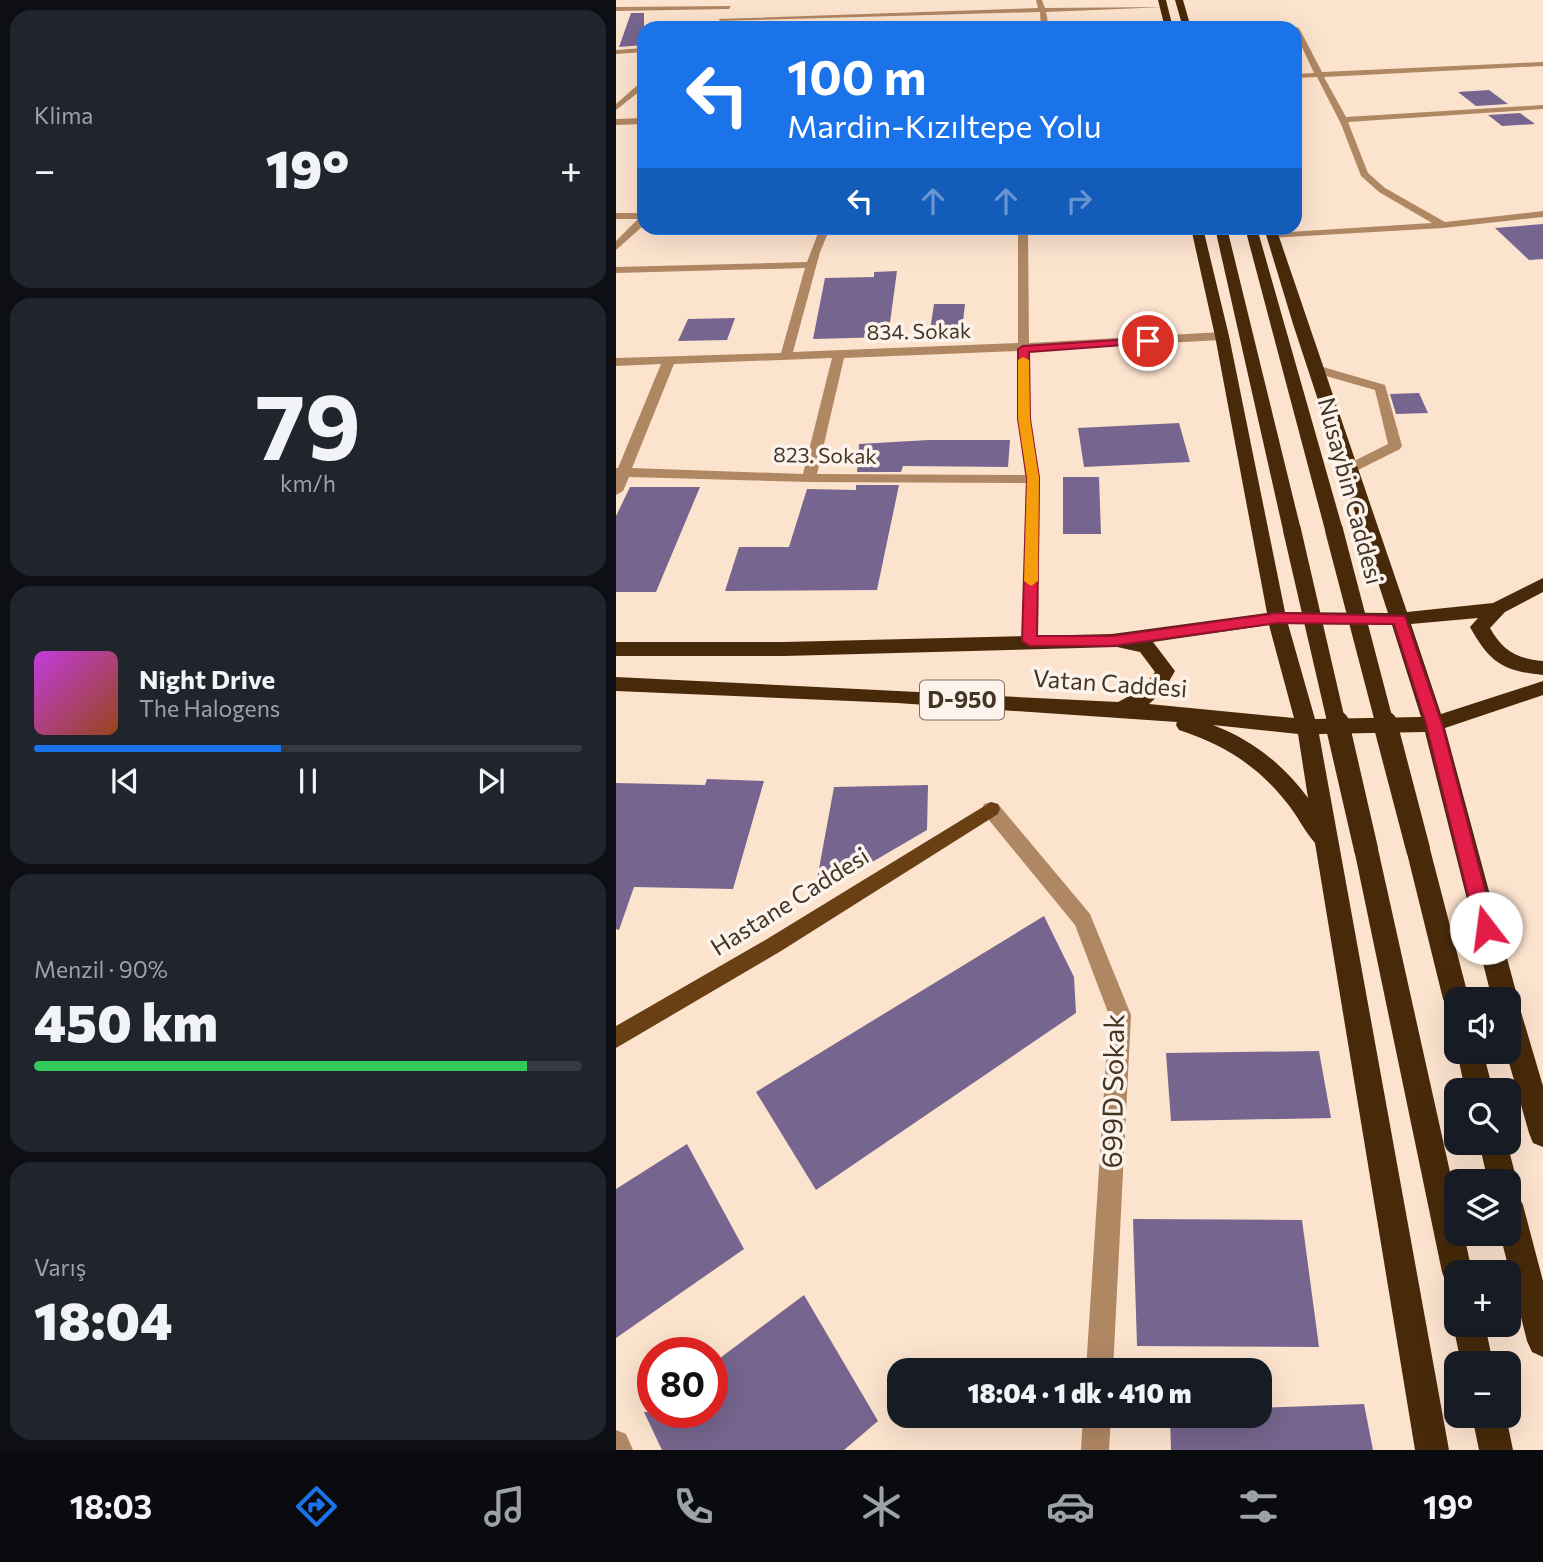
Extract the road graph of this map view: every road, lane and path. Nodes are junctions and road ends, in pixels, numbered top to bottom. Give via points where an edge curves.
1 (935, 0) edge
2 (1039, 0) edge
3 (1179, 0) edge
4 (731, 3) edge
5 (1163, 3) edge
6 (616, 9) edge
7 (821, 9) dead end
8 (1042, 9) junction
9 (933, 12) junction
10 (819, 17) junction
11 (1289, 17) dead end
12 (721, 19) joint
13 (816, 21) edge
14 (1044, 21) edge
15 (1167, 21) edge
16 (1185, 21) edge
17 (1291, 21) edge
18 (1302, 41) edge
19 (637, 50) edge
20 (616, 52) edge
21 (1543, 64) edge
22 (1302, 76) edge
23 (1320, 76) junction
24 (637, 90) edge
25 (616, 93) edge
26 (630, 96) junction
27 (637, 98) edge
28 (1543, 107) edge
29 (616, 108) edge
30 (1343, 120) junction
31 (637, 121) edge
32 (616, 122) edge
33 (1543, 214) edge
34 (616, 216) edge
35 (637, 218) edge
36 (637, 225) edge
37 (1443, 225) junction
38 (1302, 231) edge
39 (822, 235) edge
40 (1023, 235) edge
41 (1199, 235) edge
42 (1224, 235) edge
43 (1253, 235) edge
44 (1273, 235) edge
45 (616, 247) edge
46 (811, 265) junction
47 (616, 270) edge
48 (1222, 336) junction
49 (1023, 349) junction
50 (839, 353) junction
51 (787, 354) junction
52 (669, 360) junction
53 (616, 362) edge
54 (1317, 369) junction
55 (1351, 468) junction
56 (620, 472) edge
57 (810, 478) junction
58 (1033, 478) junction
59 (616, 491) edge
60 (1543, 584) edge
61 (1499, 608) junction
62 (1277, 618) junction
63 (1399, 619) junction
64 (1030, 641) junction
65 (1112, 641) junction
66 (616, 649) edge
67 (1543, 668) edge
68 (616, 684) edge
69 (1543, 688) edge
70 (1120, 709) junction
71 (1434, 724) junction
72 (1307, 727) junction
73 (990, 809) joint
74 (1329, 848) junction
75 (1453, 987) edge
76 (1502, 987) edge
77 (616, 1038) edge
78 (1521, 1057) edge
79 (1543, 1133) edge
80 (1519, 1246) edge
81 (1454, 1260) edge
82 (1543, 1341) edge
83 (1101, 1358) edge
84 (1096, 1428) edge
85 (1491, 1428) edge
86 (616, 1444) edge
87 (619, 1450) edge
88 (1095, 1450) edge
89 (1432, 1450) edge
90 (1496, 1450) edge

1 - 9 street
2 - 8 street
3 - 16 highway
4 - 6 street
4 - 12 street
5 - 8 street
5 - 15 highway
7 - 10 street
8 - 9 street
8 - 14 street
9 - 10 street
10 - 12 street
10 - 13 street
11 - 17 street
18 - 23 street
19 - 20 street
21 - 23 street
22 - 23 street
23 - 30 street
24 - 26 street
25 - 26 street
26 - 27 street
26 - 29 street
28 - 30 street
30 - 37 street via 1364,174 1382,190
31 - 32 street
33 - 37 street
34 - 35 street
36 - 45 street
37 - 38 street
39 - 46 street
40 - 49 street
41 - 48 highway
42 - 81 highway, bridge via 1366,849
43 - 75 highway, Nusaybin Caddesi, bridge
44 - 54 highway
46 - 47 street
46 - 51 street
48 - 49 street, 834. Sokak
48 - 62 highway
49 - 50 street, 834. Sokak
49 - 58 street via 1024,419
50 - 51 street, 834. Sokak
50 - 57 street
51 - 52 street, 834. Sokak
52 - 53 street, 834. Sokak
52 - 56 street
54 - 55 highway
54 - 55 street via 1381,388 1395,446
55 - 63 highway
56 - 57 street, 823. Sokak
56 - 59 street
57 - 58 street, 823. Sokak
58 - 64 street
60 - 61 highway, D-950
61 - 63 highway, D-950
61 - 67 highway via 1480,627 1493,652 1514,666
62 - 63 highway, D-950
62 - 65 highway, Vatan Caddesi / D-950
62 - 72 highway
63 - 71 highway
64 - 65 highway, Vatan Caddesi / D-950
64 - 66 highway, Vatan Caddesi / D-950
65 - 70 highway via 1146,646 1165,671 1157,689 1144,700
68 - 70 highway, Vatan Caddesi / D-950
69 - 71 highway, D-950
70 - 72 highway, Vatan Caddesi / D-950
70 - 74 highway via 1207,730 1270,767 1300,800
71 - 72 highway, D-950
71 - 76 highway
72 - 74 highway
73 - 77 main road, Hastane Caddesi
73 - 83 street, 699D Sokak via 1083,920 1120,1015
74 - 89 highway
78 - 79 highway
80 - 82 highway
84 - 88 street
85 - 90 highway
86 - 87 street

